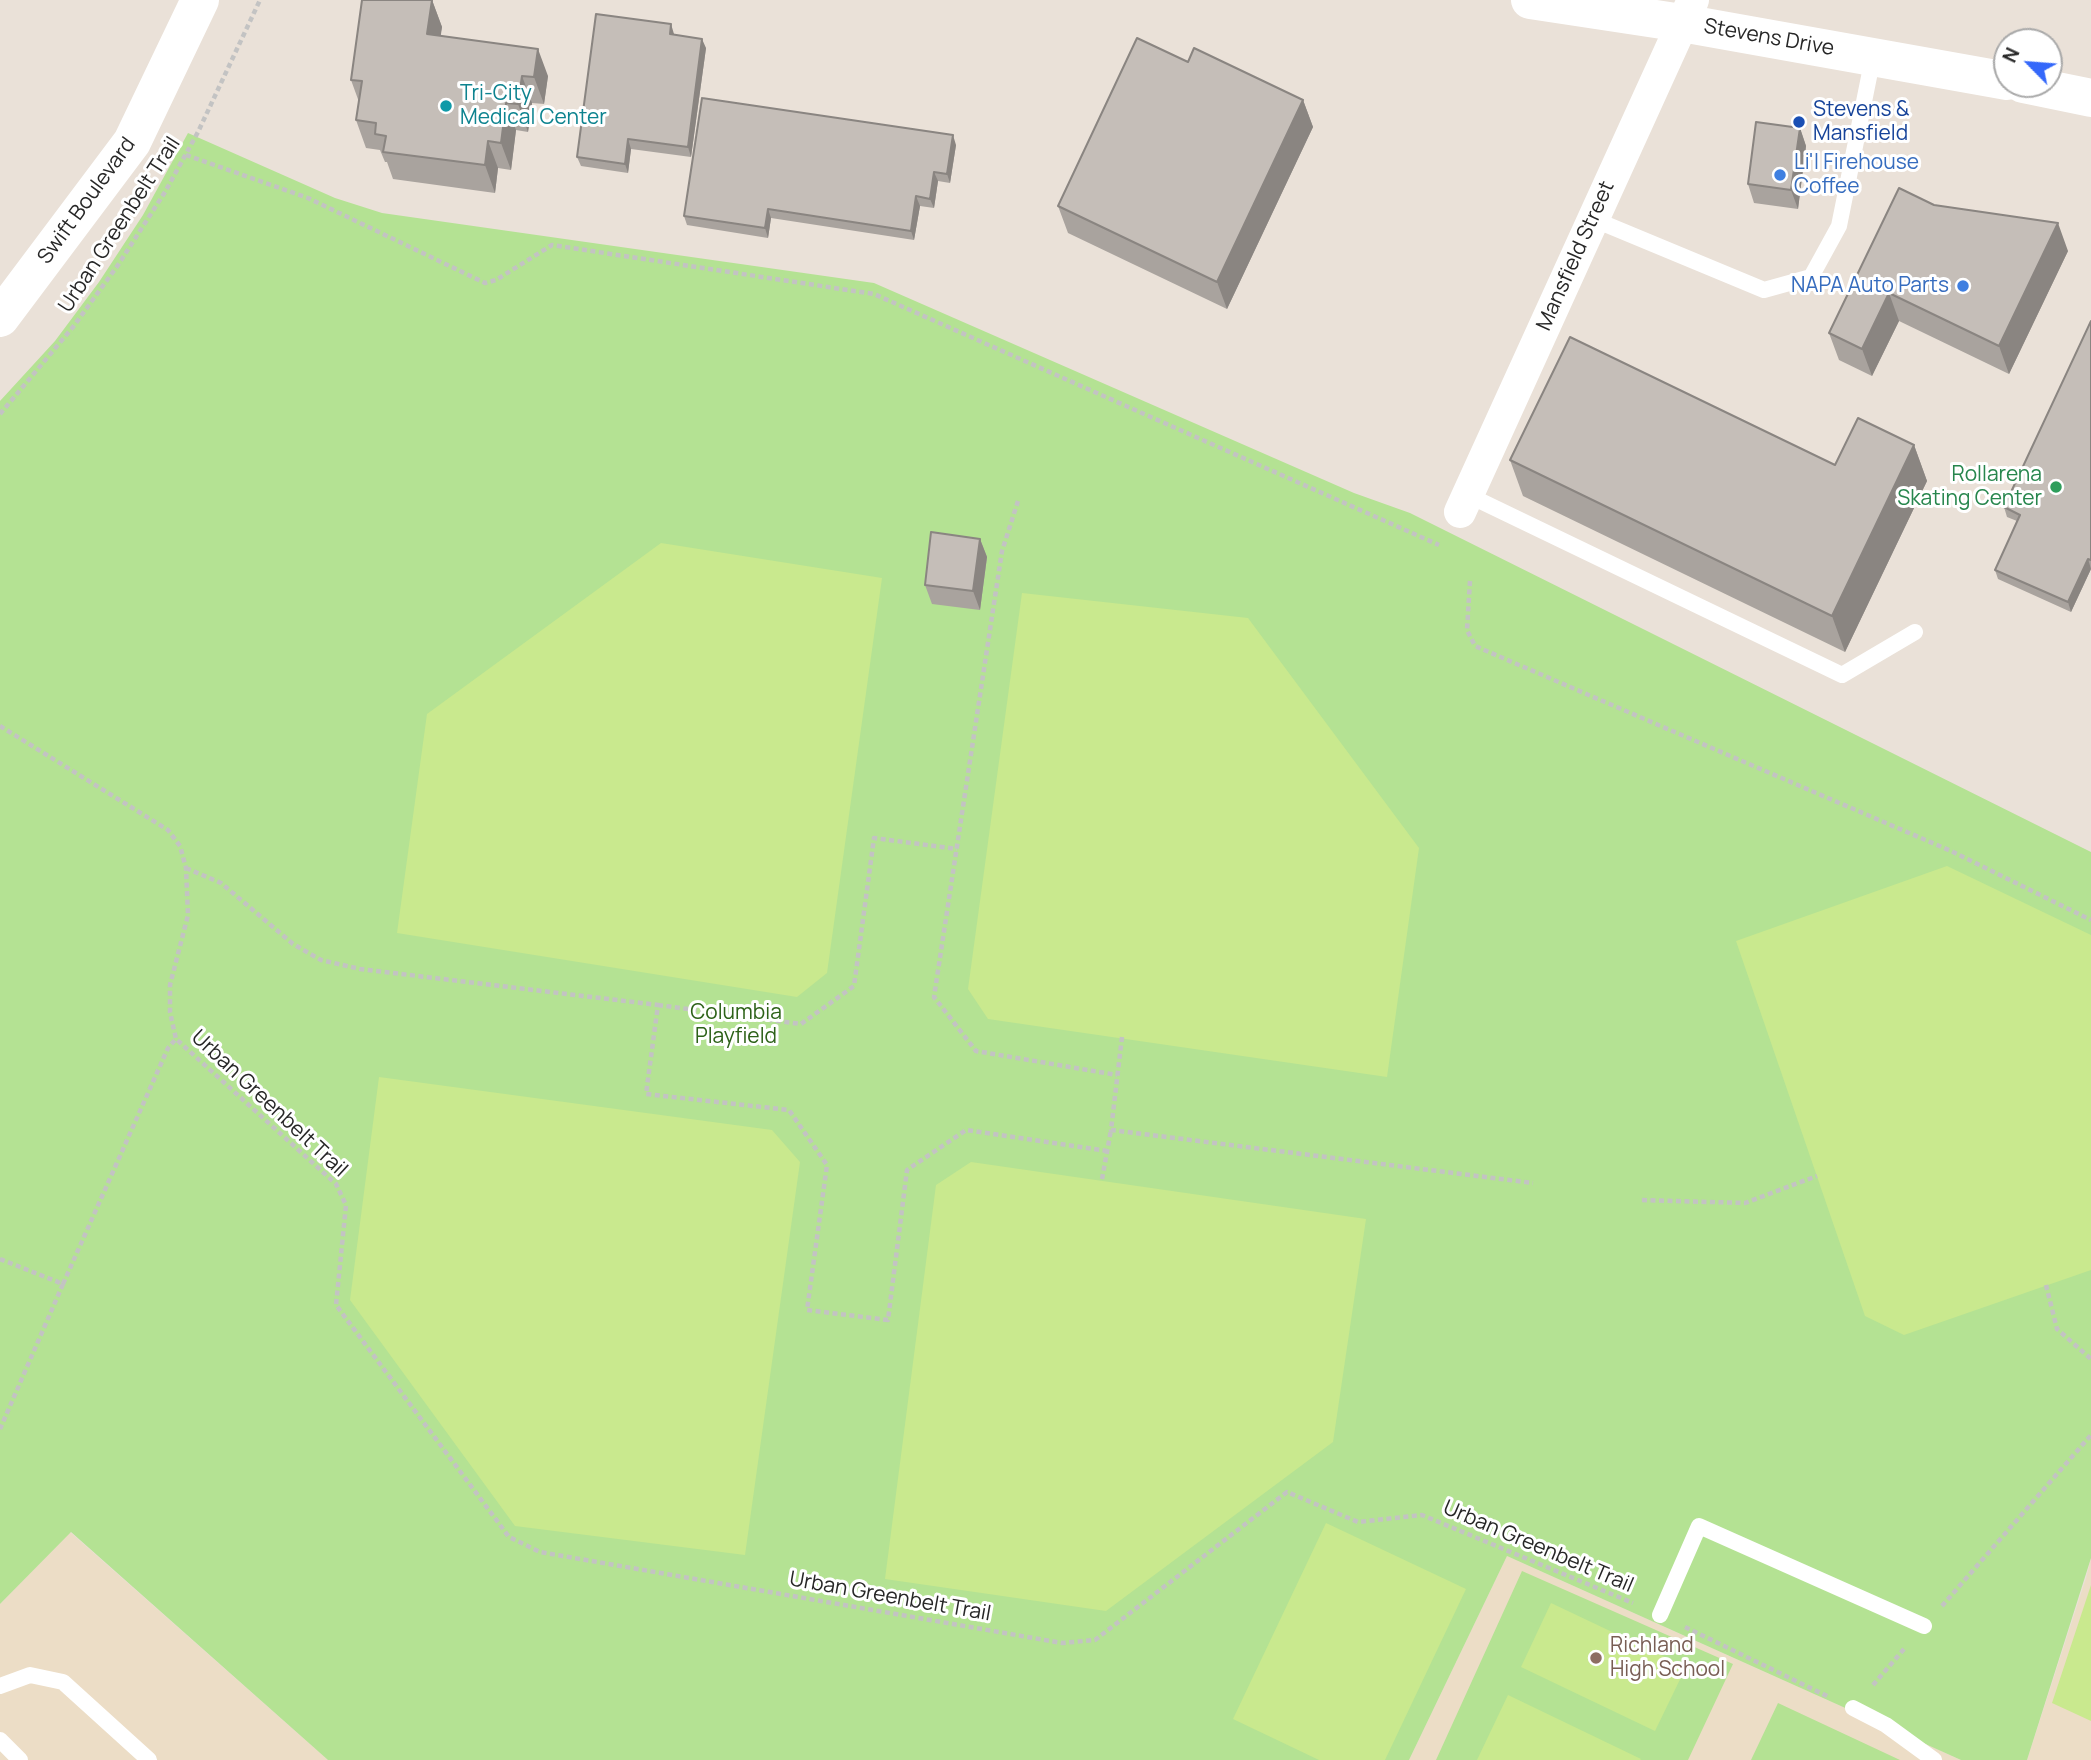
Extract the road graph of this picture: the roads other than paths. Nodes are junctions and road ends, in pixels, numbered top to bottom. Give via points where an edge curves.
1 (200, 0) edge
2 (1530, 0) edge
3 (1687, 11) edge
4 (1872, 57) junction
5 (1993, 79) edge
6 (2063, 92) edge
7 (2091, 98) edge
8 (1593, 219) junction
9 (0, 318) edge
10 (1464, 503) joint
11 (1915, 632) dead end
12 (1660, 1615) road end
13 (1924, 1626) road end
14 (0, 1686) edge
15 (1853, 1708) road end
16 (0, 1740) edge
17 (20, 1760) edge
18 (149, 1760) edge
19 (1934, 1760) edge

1 - 9 main road, Swift Boulevard via 132,142
2 - 3 main road, Stevens Drive
3 - 4 main road, Stevens Drive
3 - 8 street, Mansfield Street
4 - 5 main road, Stevens Drive
4 - 8 lane via 1839,226 1811,277 1764,290
6 - 7 main road
8 - 10 street, Mansfield Street
10 - 11 lane via 1842,675
12 - 13 lane via 1699,1526
14 - 18 lane via 30,1675 63,1682
15 - 19 lane via 1886,1725
16 - 17 lane

